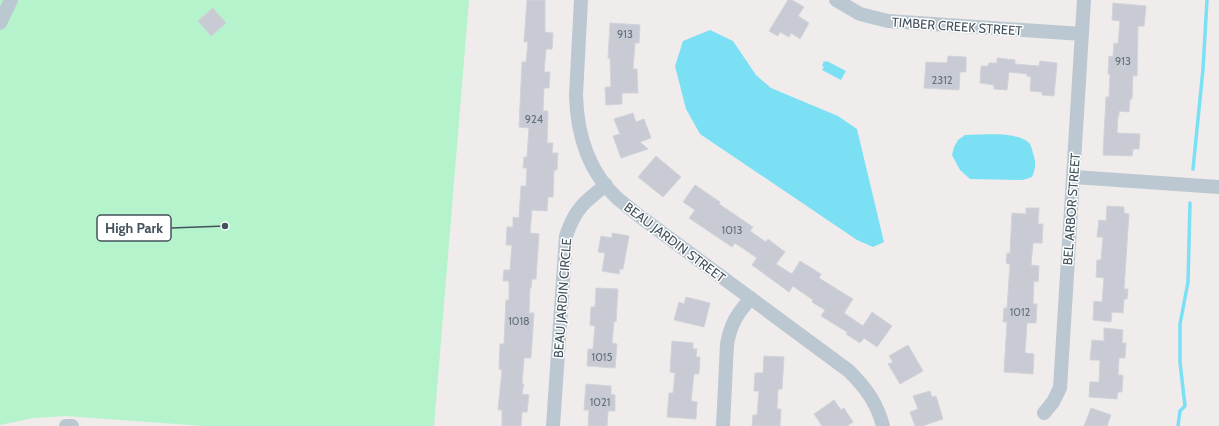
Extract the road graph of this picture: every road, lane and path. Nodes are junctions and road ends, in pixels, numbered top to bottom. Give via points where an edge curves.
1 (11, 0) edge
2 (581, 0) edge
3 (836, 0) edge
4 (1084, 0) edge
5 (0, 23) edge
6 (1082, 34) junction
7 (1074, 178) junction
8 (606, 186) junction
9 (1219, 187) edge
10 (751, 298) junction
11 (1044, 413) dead end
12 (66, 426) edge
13 (72, 426) edge
14 (553, 426) edge
15 (722, 426) edge
16 (883, 426) edge

1 - 5 street
2 - 8 street, BEAU JARDIN STREET via 576,111 583,145
3 - 6 street, TIMBER CREEK STREET via 860,14 888,21
4 - 6 street, BEL ARBOR STREET
6 - 7 street, BEL ARBOR STREET
7 - 9 street
7 - 11 street, BEL ARBOR STREET via 1060,388
8 - 10 street, BEAU JARDIN STREET via 638,215
8 - 14 street, BEAU JARDIN CIRCLE via 578,208 566,236
10 - 15 street via 736,317 727,344
10 - 16 street, BEAU JARDIN STREET via 853,375 872,398
12 - 13 street

